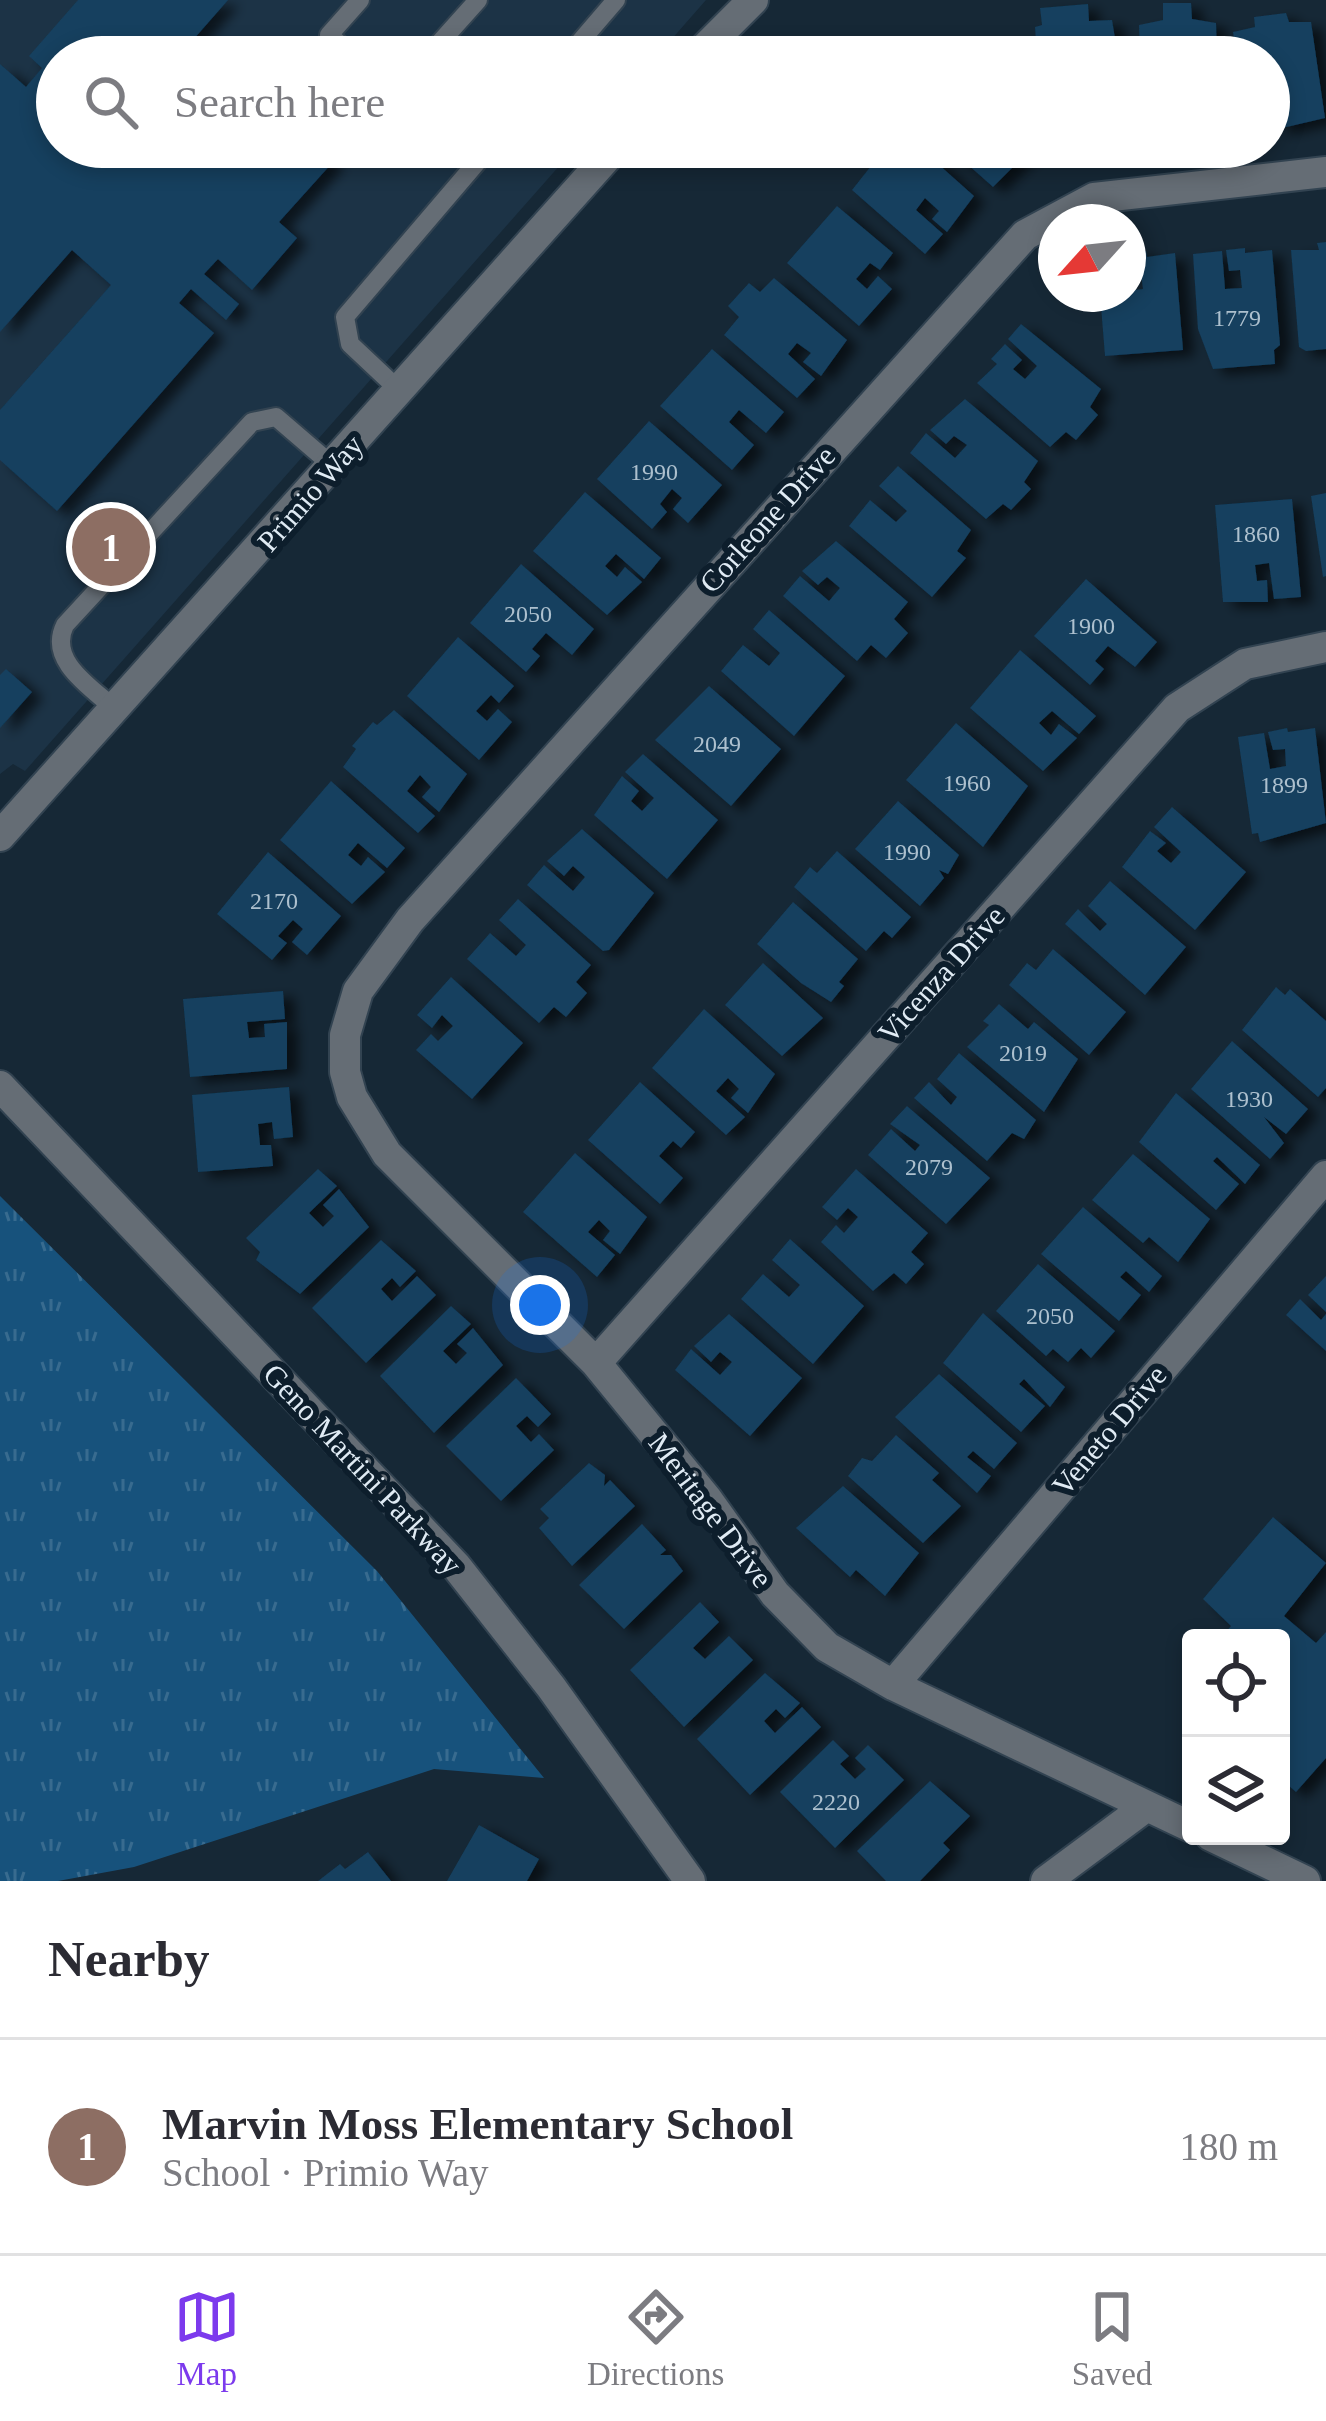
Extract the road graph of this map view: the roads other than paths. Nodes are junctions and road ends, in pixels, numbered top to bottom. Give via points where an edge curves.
1 (360, 0) edge
2 (478, 0) edge
3 (616, 0) edge
4 (753, 0) edge
5 (331, 36) edge
6 (446, 36) edge
7 (586, 36) edge
8 (717, 36) edge
9 (472, 168) edge
10 (597, 168) edge
11 (1326, 172) edge
12 (400, 391) junction
13 (333, 466) junction
14 (1326, 647) edge
15 (115, 710) junction
16 (0, 836) edge
17 (345, 1061) joint
18 (0, 1086) edge
19 (1326, 1176) edge
20 (596, 1364) junction
21 (893, 1685) junction
22 (1147, 1805) junction
23 (1182, 1822) edge
24 (1230, 1845) edge
25 (690, 1881) edge
26 (1046, 1881) edge
27 (1305, 1881) edge

1 - 5 lane
2 - 6 lane
3 - 7 lane
4 - 8 street
9 - 12 lane via 345,317 350,344
10 - 12 street, Primio Way
11 - 17 street, Corleone Drive via 1094,198 1025,235 410,920 358,992
12 - 13 street, Primio Way
13 - 15 street, Primio Way
13 - 15 lane via 276,417 252,422 65,625 60,645 68,663
14 - 20 street, Vicenza Drive via 1245,664 1177,708
15 - 16 street, Primio Way
17 - 20 street, Meritage Drive via 352,1097 388,1154
18 - 25 street, Geno Martini Parkway via 456,1566
19 - 21 street, Veneto Drive
20 - 21 street, Meritage Drive via 775,1594 827,1647
21 - 22 street, Meritage Drive
22 - 23 street, Meritage Drive
22 - 26 street
24 - 27 street

